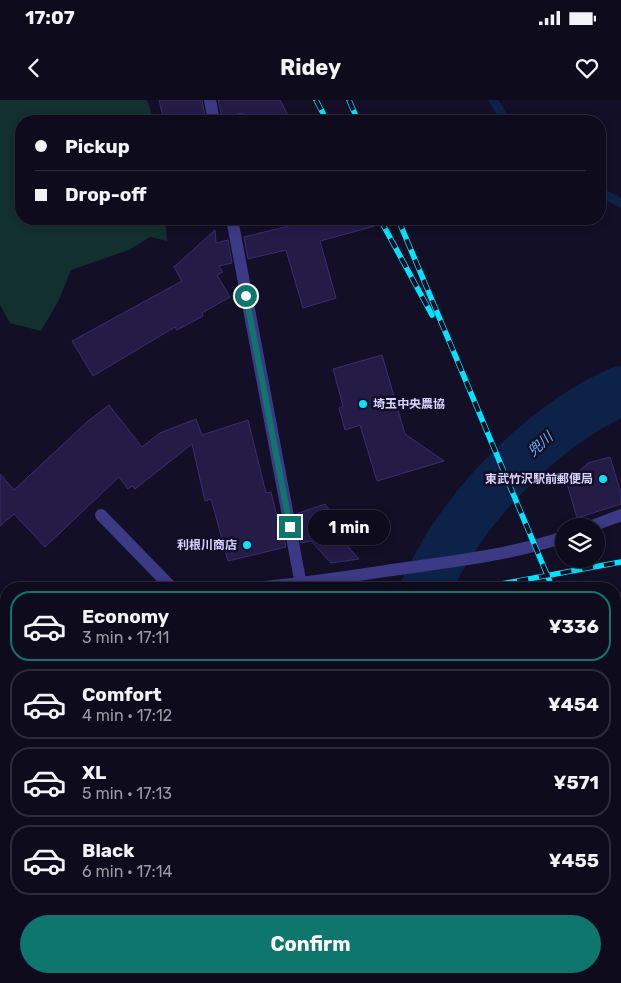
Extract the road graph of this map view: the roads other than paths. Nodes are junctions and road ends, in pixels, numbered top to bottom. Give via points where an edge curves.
1 (210, 100) edge
2 (213, 115) edge
3 (233, 225) edge
4 (101, 515) dead end
5 (621, 515) edge
6 (605, 521) edge
7 (555, 540) edge
8 (166, 582) edge
9 (300, 582) edge
10 (319, 582) edge

1 - 2 street
3 - 9 street
4 - 8 street
5 - 6 street
7 - 10 street via 525,550 474,560

